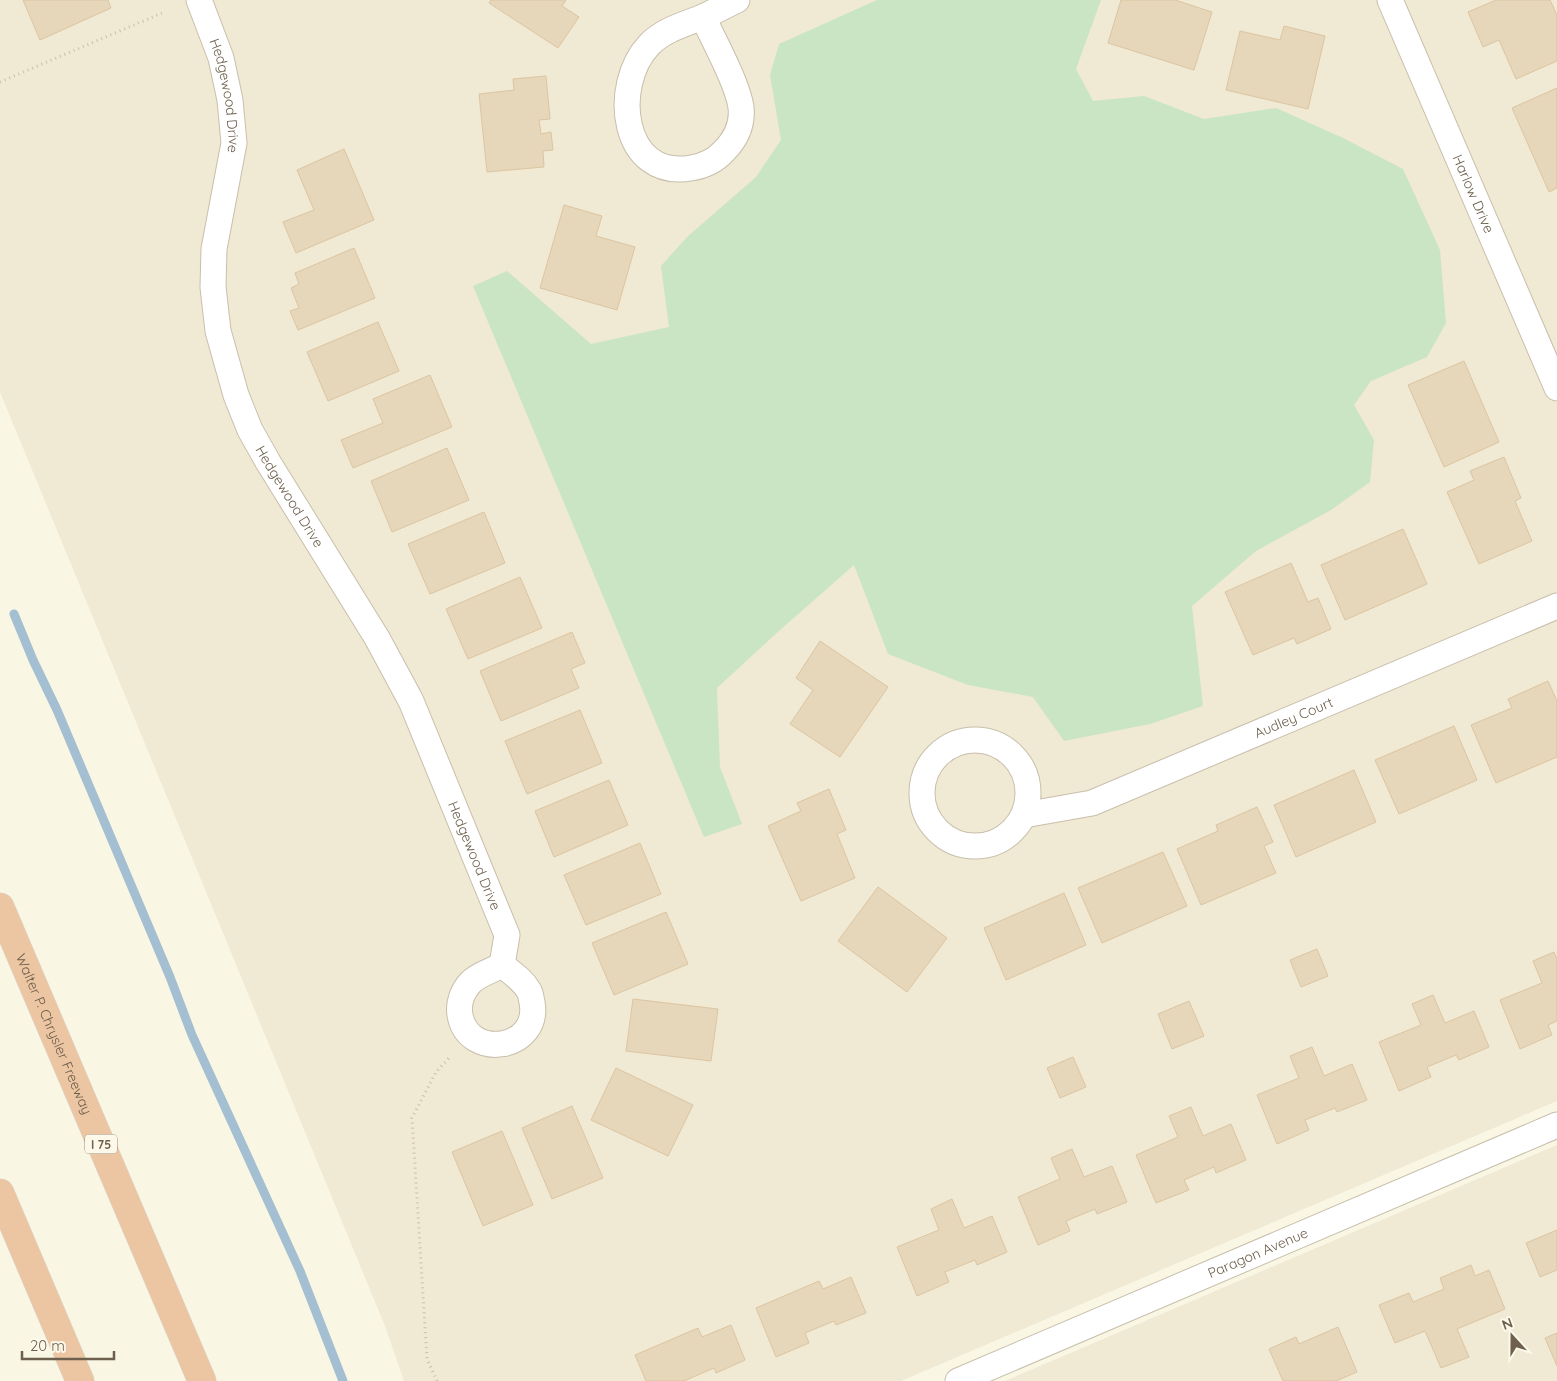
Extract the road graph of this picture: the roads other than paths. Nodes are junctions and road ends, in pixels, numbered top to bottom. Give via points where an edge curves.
1 (199, 0) edge
2 (737, 0) edge
3 (1390, 0) edge
4 (703, 16) junction
5 (1557, 388) edge
6 (1557, 606) edge
7 (1024, 815) junction
8 (0, 907) edge
9 (502, 964) junction
10 (1557, 1125) edge
11 (0, 1193) edge
12 (80, 1381) edge
13 (202, 1381) edge
14 (958, 1381) edge

1 - 9 street, Hedgewood Drive via 221,58 230,100 234,143 214,249 213,287 218,331 231,380 250,430 377,638 411,701 507,935
2 - 4 street
3 - 5 street, Harlow Drive
4 - 4 street via 671,29 650,44 636,63 626,105 635,142 645,156 662,166 681,170 701,166 719,157 733,142 741,124 736,90
6 - 7 street, Audley Court via 1092,803
7 - 7 street via 1001,840 985,846 968,846 952,841 938,831 928,817 923,801 923,784 929,768 940,754 955,744 973,741 1007,750 1019,763 1027,780 1028,798
8 - 13 highway, Walter P. Chrysler Freeway / I 75
9 - 9 street via 530,992 534,1011 529,1026 520,1037 508,1044 491,1045 480,1041 464,1027 459,1008 469,984
10 - 14 street, Paragon Avenue
11 - 12 highway

